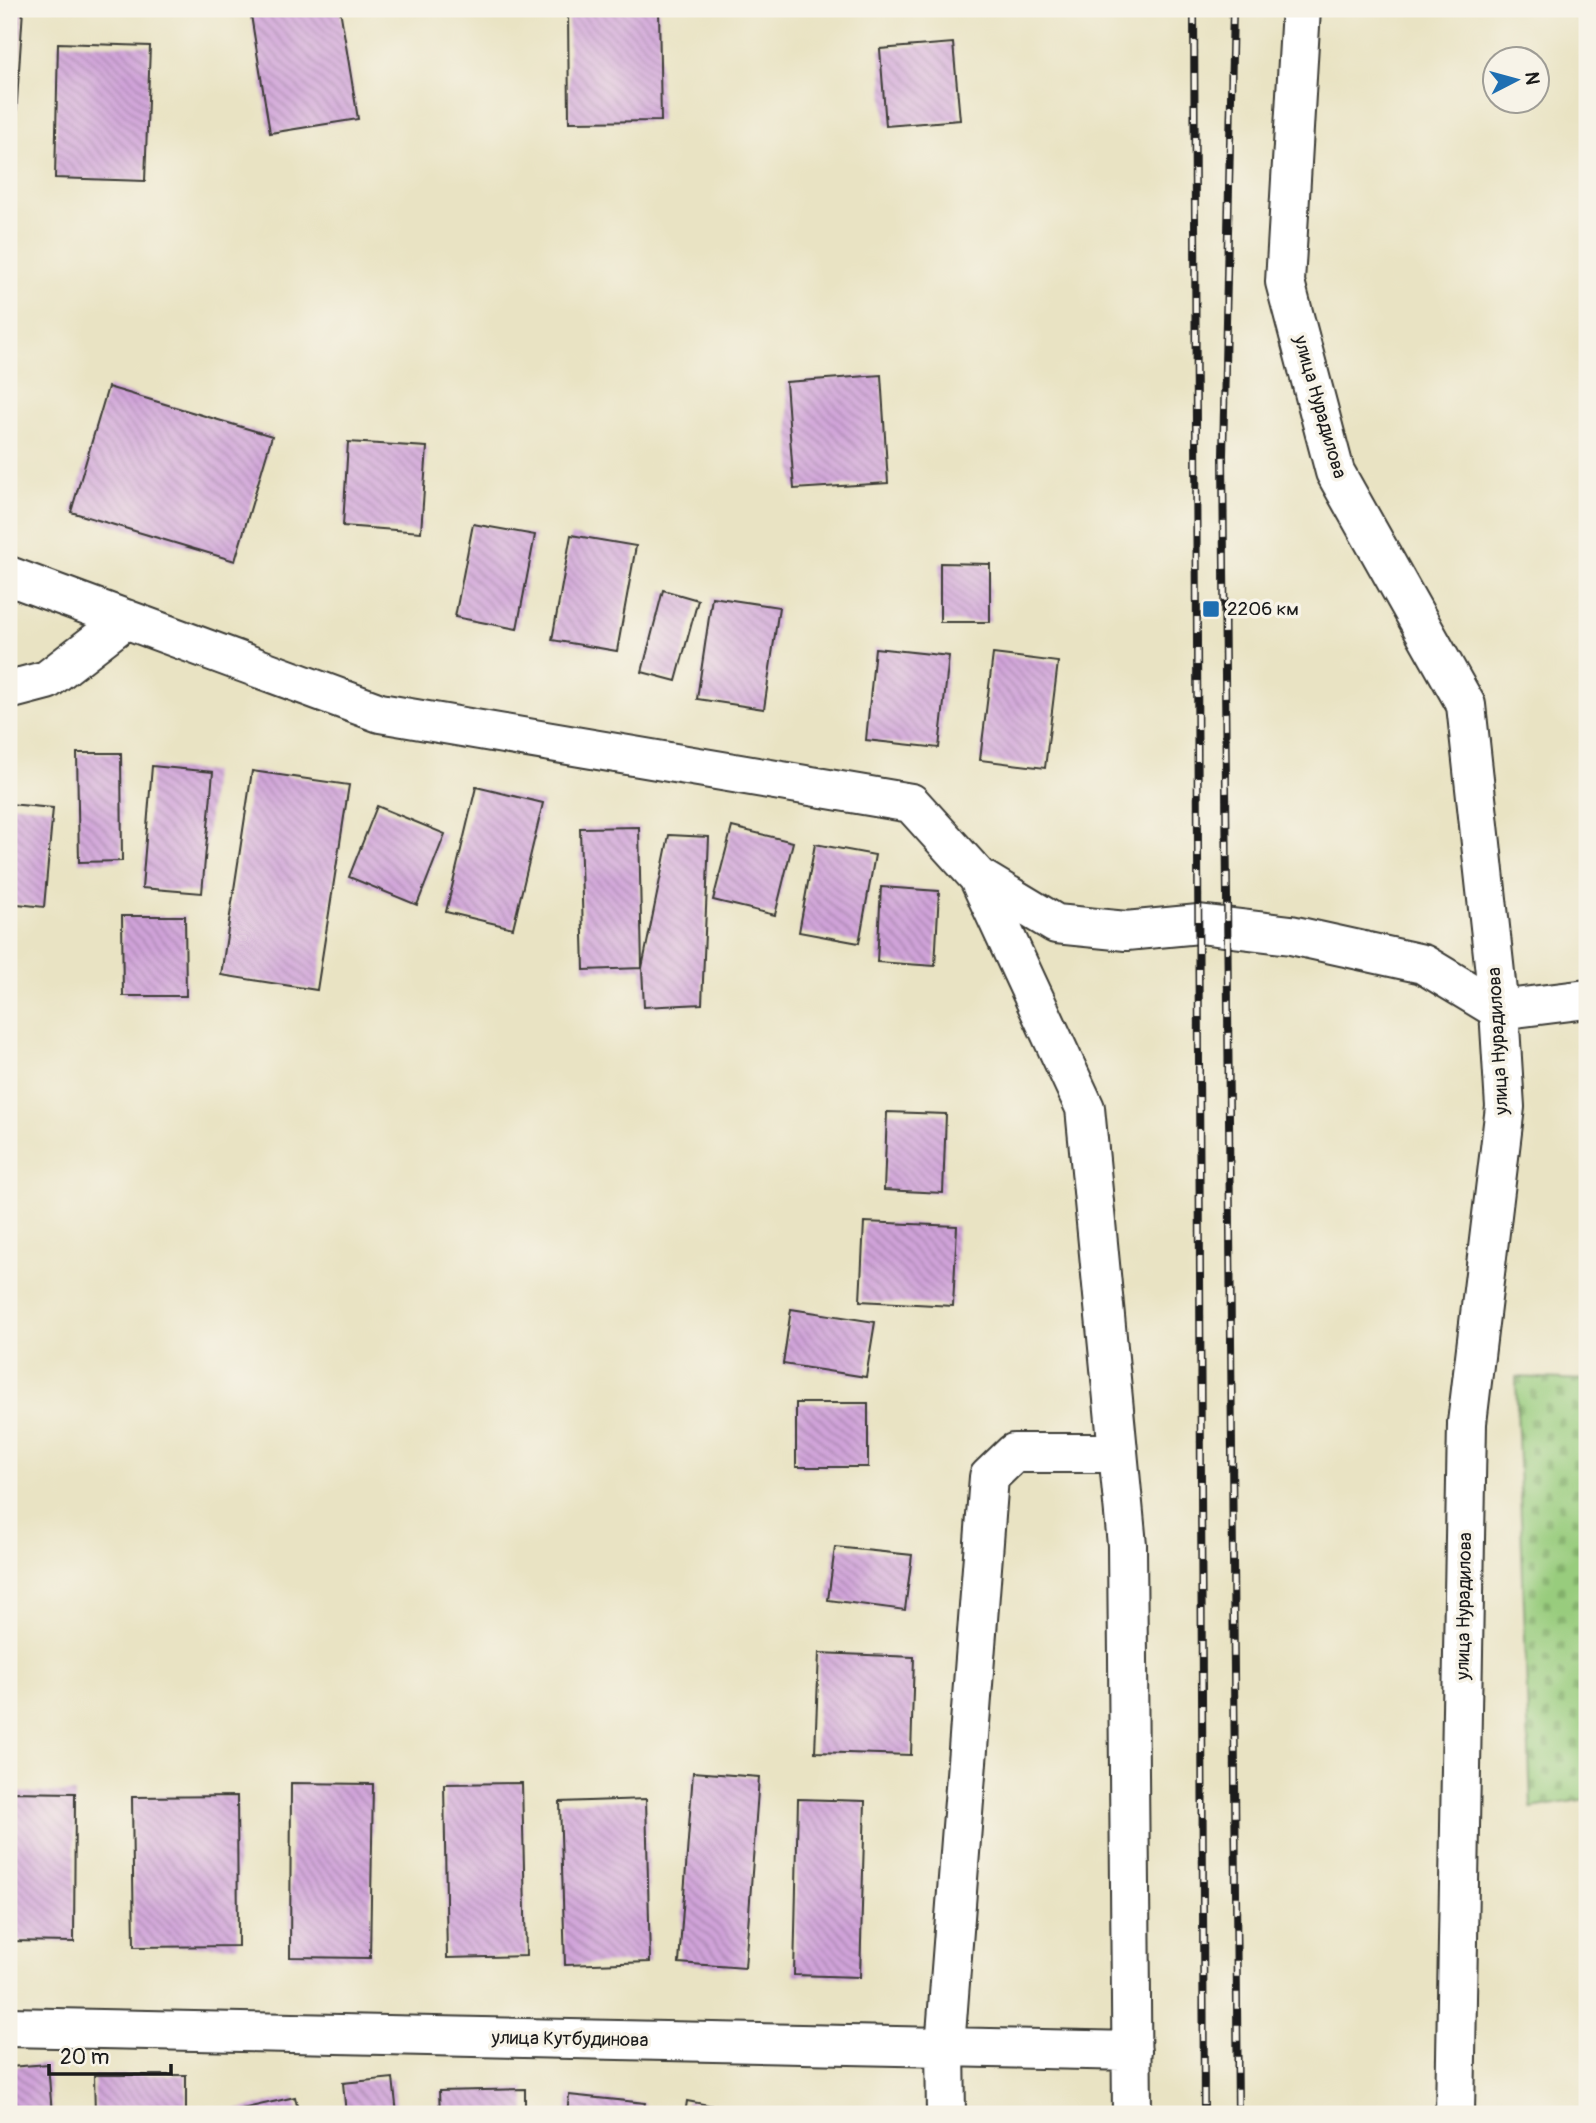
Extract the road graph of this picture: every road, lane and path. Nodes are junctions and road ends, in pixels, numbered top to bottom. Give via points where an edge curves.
1 (1301, 9) edge
2 (9, 576) edge
3 (126, 619) junction
4 (9, 690) edge
5 (978, 877) junction
6 (1587, 999) edge
7 (1499, 1010) junction
8 (1118, 1453) junction
9 (9, 2027) edge
10 (945, 2047) junction
11 (1132, 2050) junction
12 (946, 2114) edge
13 (1132, 2114) edge
14 (1455, 2114) edge

1 - 7 street, улица Нурадилова via 1285,282 1335,472 1466,705
2 - 3 street
3 - 4 street via 47,680
3 - 5 street via 380,713 911,803
5 - 7 street via 1056,923 1126,931 1199,923 1291,935 1423,964
5 - 8 street via 1085,1108
6 - 7 street
7 - 14 street, улица Нурадилова via 1505,1107 1467,1423
8 - 10 street via 1014,1453 989,1477
8 - 11 street via 1127,1545
9 - 10 street, улица Кутбудинова
10 - 11 street, улица Кутбудинова
10 - 12 street
11 - 13 street

